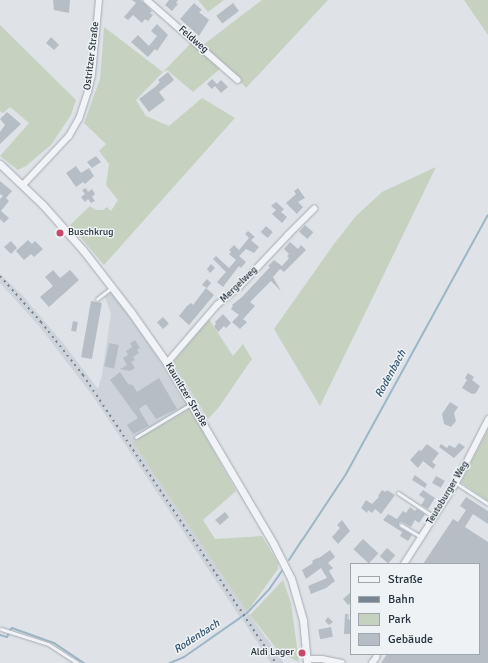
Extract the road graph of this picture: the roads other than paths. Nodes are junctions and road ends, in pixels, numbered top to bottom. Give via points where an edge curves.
1 (99, 0) edge
2 (147, 0) edge
3 (238, 80) dead end
4 (0, 164) edge
5 (23, 185) junction
6 (314, 209) dead end
7 (113, 287) junction
8 (97, 299) dead end
9 (167, 364) junction
10 (191, 404) junction
11 (488, 420) edge
12 (136, 437) dead end
13 (456, 483) junction
14 (398, 493) dead end
15 (488, 504) edge
16 (434, 517) junction
17 (402, 525) dead end
18 (421, 537) junction
19 (405, 563) edge
20 (1, 629) edge
21 (307, 661) edge
22 (77, 663) edge
23 (342, 663) edge

1 - 5 street, Ostritzer Straße via 92,75 79,119 69,136
2 - 3 street, Feldweg
4 - 5 street, Kaunitzer Straße
5 - 7 street, Kaunitzer Straße
6 - 9 street, Mergelweg via 240,286 217,305
7 - 8 lane
7 - 9 street, Kaunitzer Straße
9 - 10 street, Kaunitzer Straße
10 - 12 lane
10 - 21 street, Kaunitzer Straße via 291,578 303,620
11 - 13 street, Teutoburger Weg
13 - 15 lane
13 - 16 street, Teutoburger Weg
14 - 16 lane
16 - 18 street, Teutoburger Weg
17 - 18 lane
18 - 19 street, Teutoburger Weg
20 - 22 lane via 48,644
21 - 23 street via 322,659

